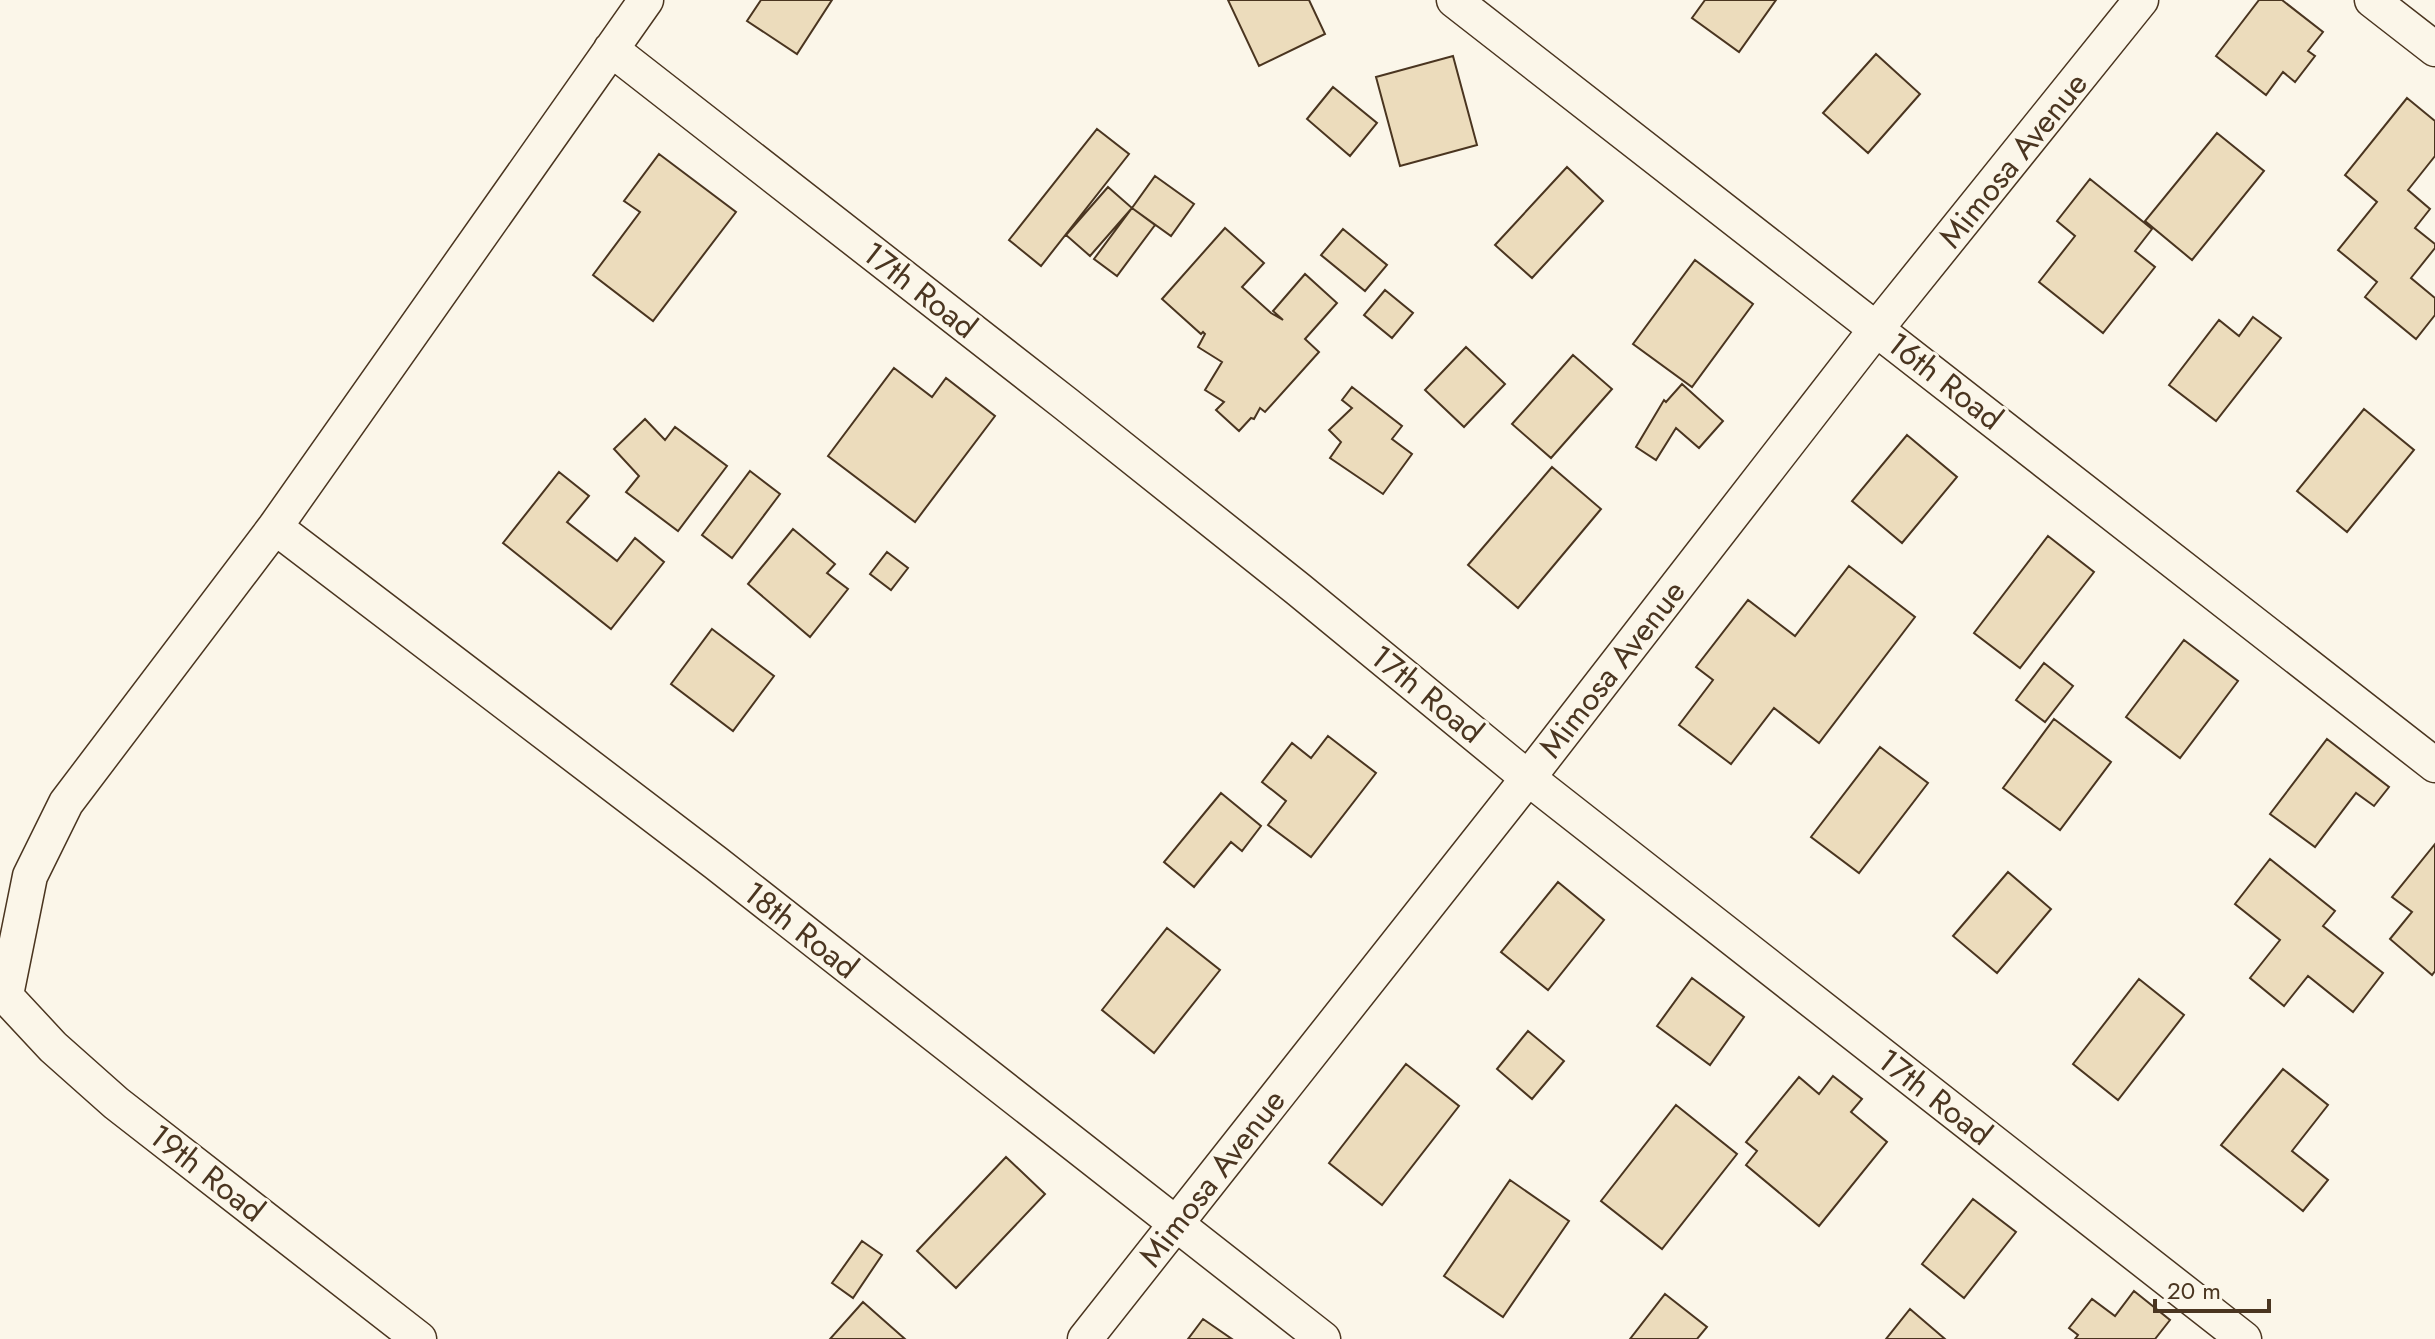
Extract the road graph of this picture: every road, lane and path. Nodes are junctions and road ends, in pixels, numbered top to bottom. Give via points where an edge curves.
1 (646, 0) edge
2 (1454, 0) edge
3 (2141, 0) edge
4 (2372, 0) edge
5 (611, 49) junction
6 (2435, 49) edge
7 (1877, 328) junction
8 (275, 527) junction
9 (2435, 765) edge
10 (1528, 778) junction
11 (3, 992) edge
12 (1176, 1224) junction
13 (419, 1339) edge
14 (1085, 1339) edge
15 (1323, 1339) edge
16 (2244, 1339) edge

1 - 5 street
2 - 7 street, 16th Road
3 - 7 street, Mimosa Avenue
4 - 6 street
5 - 8 street
5 - 10 street, 17th Road via 1079,414
7 - 9 street, 16th Road
7 - 10 street, Mimosa Avenue
8 - 11 street via 66,803 30,876
8 - 12 street, 18th Road via 716,863
10 - 12 street, Mimosa Avenue
10 - 16 street, 17th Road
11 - 13 street, 19th Road via 53,1047 116,1103
12 - 14 street, Mimosa Avenue
12 - 15 street, 18th Road

